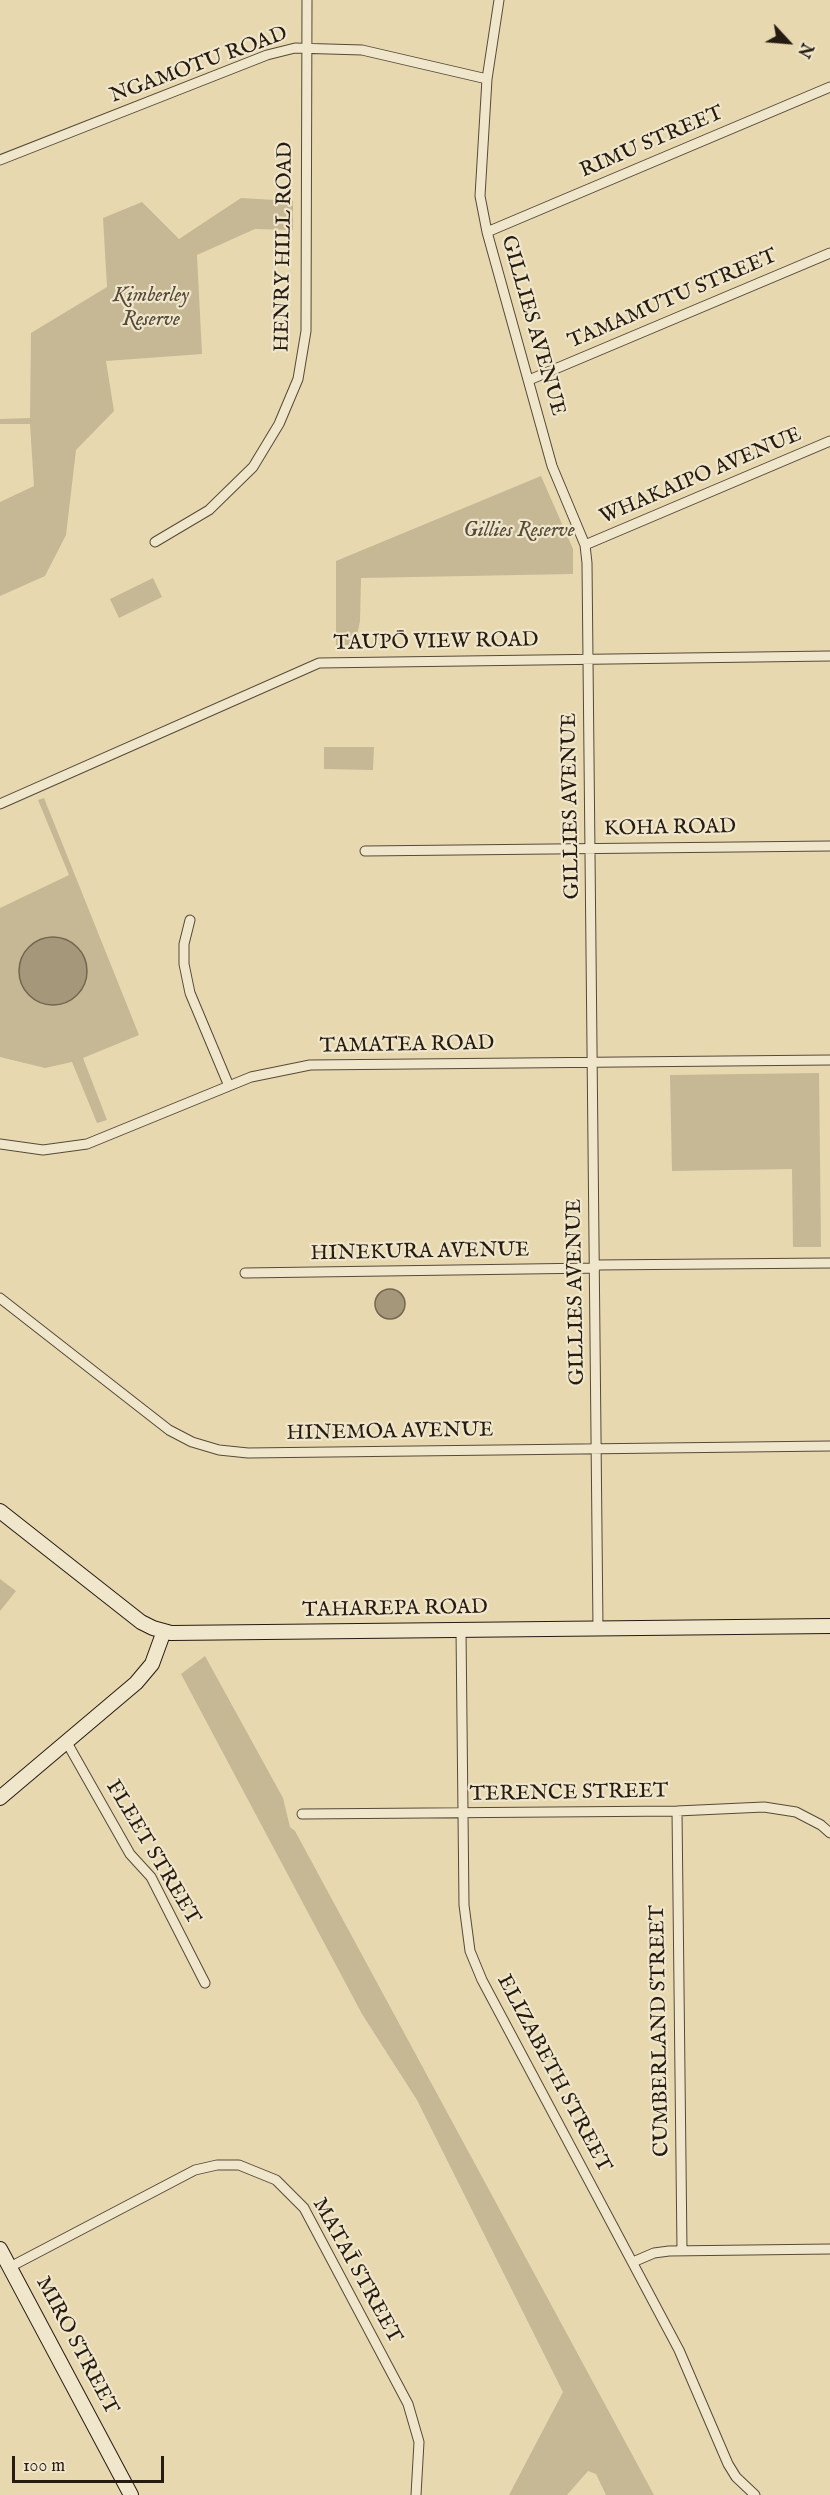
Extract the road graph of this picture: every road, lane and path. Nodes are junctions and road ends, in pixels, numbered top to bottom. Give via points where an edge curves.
1 (307, 0) edge
2 (499, 0) edge
3 (306, 47) junction
4 (487, 79) junction
5 (830, 87) edge
6 (0, 160) edge
7 (487, 232) junction
8 (830, 253) edge
9 (529, 380) junction
10 (830, 441) edge
11 (155, 542) dead end
12 (585, 545) junction
13 (830, 656) edge
14 (588, 659) junction
15 (0, 804) edge
16 (830, 846) edge
17 (590, 848) junction
18 (366, 851) dead end
19 (190, 920) dead end
20 (830, 1060) edge
21 (592, 1062) junction
22 (229, 1086) junction
23 (0, 1144) edge
24 (830, 1263) edge
25 (595, 1267) junction
26 (245, 1273) dead end
27 (0, 1298) edge
28 (830, 1446) edge
29 (597, 1448) junction
30 (0, 1511) edge
31 (830, 1626) edge
32 (598, 1628) junction
33 (461, 1630) junction
34 (164, 1631) junction
35 (66, 1741) junction
36 (0, 1798) edge
37 (676, 1810) junction
38 (464, 1813) junction
39 (302, 1814) dead end
40 (830, 1833) edge
41 (205, 1983) dead end
42 (830, 2249) edge
43 (0, 2250) edge
44 (682, 2250) junction
45 (633, 2262) junction
46 (10, 2267) junction
47 (131, 2495) edge
48 (416, 2495) edge
49 (755, 2495) edge

1 - 3 street, HENRY HILL ROAD
2 - 4 street, GILLIES AVENUE
3 - 4 street, NGAMOTU ROAD via 362,51
3 - 6 street, NGAMOTU ROAD via 267,55
3 - 11 street, HENRY HILL ROAD via 306,331 298,379 279,424 253,467 209,510
4 - 7 street, GILLIES AVENUE via 480,185
5 - 7 street, RIMU STREET
7 - 9 street, GILLIES AVENUE
8 - 9 street, TAMAMUTU STREET
9 - 12 street, GILLIES AVENUE via 552,466
10 - 12 street, WHAKAIPO AVENUE
12 - 14 street, GILLIES AVENUE
13 - 14 street, TAUPŌ VIEW ROAD
14 - 15 street, TAUPŌ VIEW ROAD via 319,663
14 - 17 street, GILLIES AVENUE
16 - 17 street, KOHA ROAD
17 - 18 street, KOHA ROAD
17 - 21 street, GILLIES AVENUE
19 - 22 street via 184,944 190,993
20 - 21 street, TAMATEA ROAD
21 - 22 street, TAMATEA ROAD via 310,1065 270,1071
21 - 25 street, GILLIES AVENUE
22 - 23 street, TAMATEA ROAD via 87,1144 43,1150
24 - 25 street, HINEKURA AVENUE
25 - 26 street, HINEKURA AVENUE
25 - 29 street, GILLIES AVENUE
27 - 29 street, HINEMOA AVENUE via 160,1423 204,1447 248,1453
28 - 29 street, HINEMOA AVENUE
29 - 32 street, GILLIES AVENUE
30 - 34 street, TAHAREPA ROAD via 141,1622
31 - 32 street, TAHAREPA ROAD
32 - 33 street, TAHAREPA ROAD
33 - 34 street, TAHAREPA ROAD
33 - 38 street, ELIZABETH STREET
34 - 35 street via 144,1674
35 - 36 street
35 - 41 street, FLEET STREET via 130,1854 151,1877
37 - 38 street, TERENCE STREET
37 - 40 street, TERENCE STREET via 782,1809 809,1818
37 - 44 street, CUMBERLAND STREET
38 - 39 street, TERENCE STREET
38 - 45 street, ELIZABETH STREET via 464,1905 472,1959
42 - 44 street
43 - 46 street, MIRO STREET
44 - 45 street via 654,2253
45 - 49 street, ELIZABETH STREET via 679,2350 728,2464
46 - 47 street, MIRO STREET
46 - 48 street, MATAĪ STREET via 195,2170 239,2165 276,2180 304,2208 408,2404 419,2442

